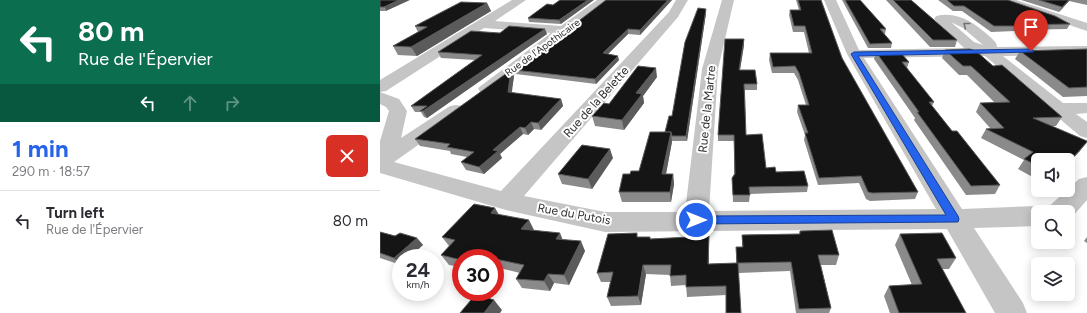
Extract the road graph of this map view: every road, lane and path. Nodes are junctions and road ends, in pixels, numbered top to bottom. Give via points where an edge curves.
1 (520, 0) edge
2 (604, 0) edge
3 (682, 0) edge
4 (728, 0) edge
5 (830, 0) edge
6 (1005, 0) edge
7 (481, 24) junction
8 (1087, 27) edge
9 (566, 30) junction
10 (1087, 50) edge
11 (989, 52) junction
12 (854, 54) junction
13 (380, 87) edge
14 (380, 97) edge
15 (1087, 108) edge
16 (1058, 109) junction
17 (1087, 132) edge
18 (384, 161) edge
19 (1087, 185) edge
20 (506, 201) junction
21 (1068, 205) edge
22 (1031, 216) edge
23 (954, 219) junction
24 (696, 220) junction
25 (1012, 313) edge

1 - 7 street
2 - 9 street, Rue de l'Apothicaire
3 - 20 street, Rue de la Belette via 674,14
4 - 24 street, Rue de la Martre via 710,69
5 - 12 street
6 - 8 street
7 - 9 street
7 - 13 street
9 - 18 street, Rue de l'Apothicaire
10 - 11 street
11 - 12 street
11 - 16 street
12 - 23 street
14 - 18 street via 393,102 398,111
15 - 16 street
16 - 17 street
18 - 20 street, Rue du Putois
19 - 21 street
20 - 24 street, Rue du Putois via 605,222
22 - 23 street, Rue du Putois
23 - 24 street, Rue du Putois
23 - 25 street

